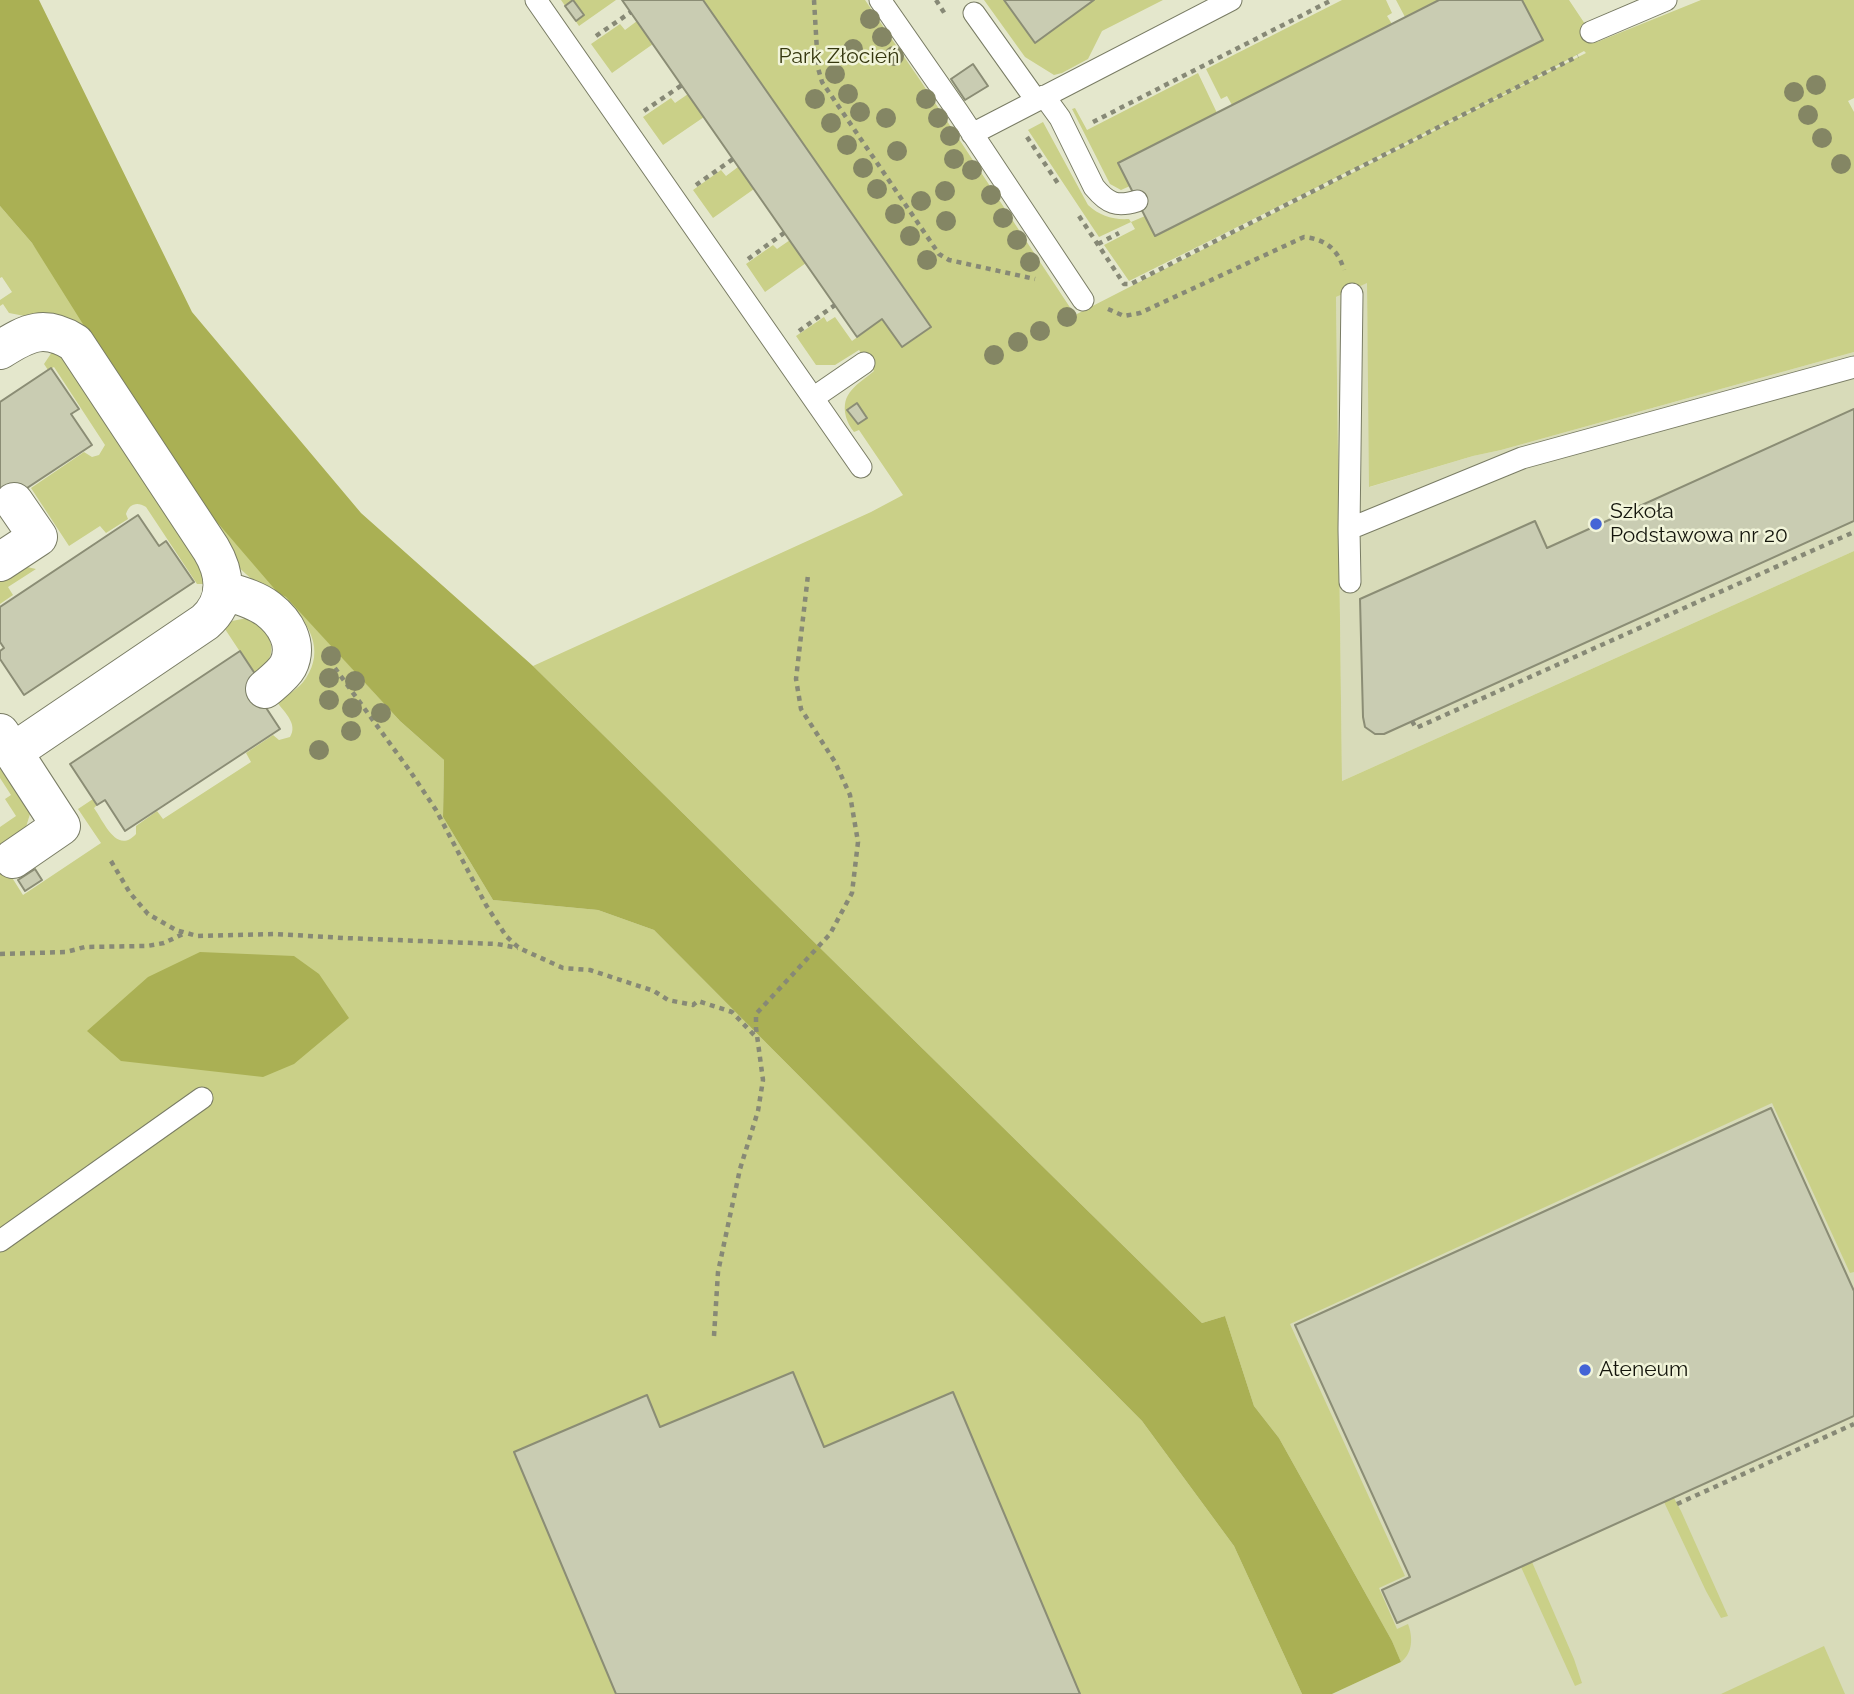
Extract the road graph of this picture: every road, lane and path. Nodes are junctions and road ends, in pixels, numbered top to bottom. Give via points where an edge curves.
1 (536, 0) edge
2 (814, 0) edge
3 (880, 0) edge
4 (1231, 0) edge
5 (1332, 0) edge
6 (1666, 0) edge
7 (631, 12) dead end
8 (974, 13) dead end
9 (1591, 32) dead end
10 (587, 43) dead end
11 (1584, 53) dead end
12 (682, 85) dead end
13 (1040, 98) junction
14 (638, 115) dead end
15 (1089, 123) dead end
16 (972, 134) junction
17 (733, 159) dead end
18 (689, 189) dead end
19 (1138, 201) dead end
20 (785, 233) dead end
21 (741, 263) dead end
22 (1124, 284) dead end
23 (1352, 294) joint
24 (1083, 300) junction
25 (835, 305) dead end
26 (792, 335) dead end
27 (0, 350) edge
28 (864, 363) dead end
29 (1854, 367) edge
30 (813, 398) junction
31 (861, 467) dead end
32 (14, 502) dead end
33 (1349, 529) junction
34 (1854, 532) edge
35 (0, 562) edge
36 (808, 575) dead end
37 (1350, 582) dead end
38 (222, 590) junction
39 (324, 653) dead end
40 (265, 689) dead end
41 (1412, 721) dead end
42 (6, 743) edge
43 (13, 859) dead end
44 (111, 861) dead end
45 (186, 932) junction
46 (519, 948) junction
47 (0, 954) edge
48 (757, 1037) junction
49 (202, 1098) dead end
50 (0, 1241) edge
51 (714, 1336) dead end
52 (1854, 1424) edge
53 (1677, 1504) dead end

1 - 30 lane
2 - 24 path via 819,75 939,254 1029,278 1047,272
3 - 16 lane
4 - 13 lane
5 - 15 path
6 - 9 lane
7 - 10 path
8 - 13 lane
11 - 22 path via 1170,265
12 - 14 path
13 - 16 lane
13 - 19 lane via 1060,118 1102,197 1112,203
16 - 24 lane
17 - 18 path
20 - 21 path
23 - 24 path via 1334,250 1320,239 1304,237 1140,313 1124,316
23 - 33 lane
25 - 26 path
27 - 38 street via 26,336 46,332 75,343 219,562
28 - 30 lane
29 - 33 lane via 1521,458
30 - 31 lane
32 - 35 street via 47,551
33 - 37 lane
34 - 41 path via 1416,728
36 - 48 path via 796,679 801,709 850,795 857,855 852,893 830,934 757,1014
38 - 40 street via 267,608 289,635 288,666
38 - 42 street via 217,609 205,622
39 - 46 path via 423,790 486,905
42 - 43 street via 61,826
44 - 45 path via 148,914
45 - 46 path
45 - 47 path via 147,946
46 - 48 path via 563,968 590,970 668,1000 693,1005 698,1001 732,1012
48 - 51 path via 763,1080 718,1272
49 - 50 lane
52 - 53 path

